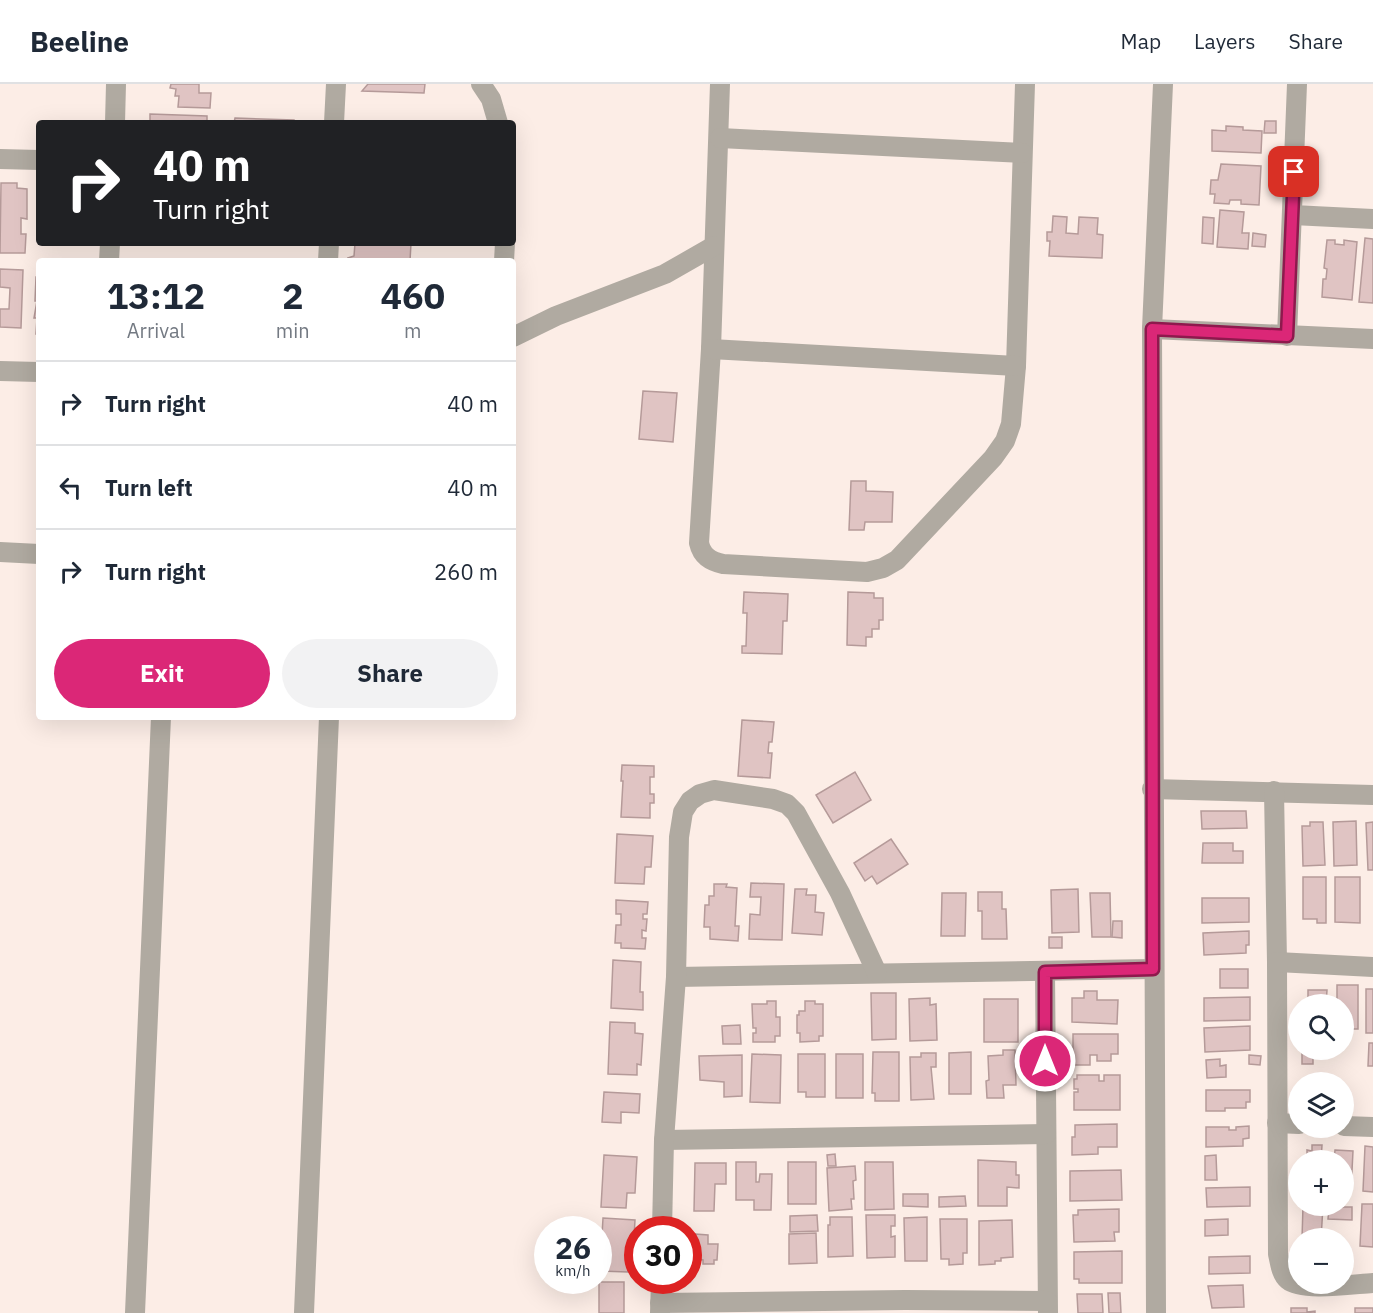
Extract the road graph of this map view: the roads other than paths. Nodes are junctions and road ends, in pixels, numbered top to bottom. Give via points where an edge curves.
1 (116, 84) edge
2 (336, 84) edge
3 (481, 84) edge
4 (720, 84) edge
5 (1025, 84) edge
6 (1163, 84) edge
7 (1297, 84) edge
8 (115, 120) edge
9 (334, 120) edge
10 (497, 120) edge
11 (720, 138) junction
12 (1022, 153) junction
13 (0, 159) edge
14 (36, 160) edge
15 (1293, 215) junction
16 (1373, 219) edge
17 (714, 246) junction
18 (1152, 329) junction
19 (516, 336) edge
20 (1287, 336) junction
21 (1373, 339) edge
22 (711, 349) junction
23 (1016, 366) junction
24 (0, 371) edge
25 (36, 372) edge
26 (0, 552) edge
27 (36, 554) edge
28 (161, 720) edge
29 (329, 720) edge
30 (1152, 789) junction
31 (1274, 791) junction
32 (1373, 795) edge
33 (1277, 962) junction
34 (1373, 967) edge
35 (1153, 969) junction
36 (1045, 972) junction
37 (877, 973) junction
38 (676, 977) junction
39 (1277, 1123) junction
40 (1288, 1124) edge
41 (1354, 1126) edge
42 (1373, 1127) edge
43 (1046, 1134) junction
44 (664, 1140) junction
45 (662, 1216) edge
46 (1373, 1283) edge
47 (902, 1307) edge
48 (1048, 1307) edge
49 (660, 1308) edge
50 (135, 1313) edge
51 (304, 1313) edge
52 (1156, 1313) edge

1 - 8 street
2 - 9 street
3 - 10 street via 492,99
4 - 11 street
5 - 12 street
6 - 18 street
7 - 15 street
11 - 12 street
11 - 17 street
12 - 23 street
13 - 14 street
15 - 16 street
15 - 20 street
17 - 19 street via 664,274
17 - 22 street
18 - 20 street
18 - 30 street
20 - 21 street
22 - 23 street
22 - 23 street via 700,550 712,562 723,564 812,569 867,572 897,560 1005,441 1011,424
24 - 25 street
26 - 27 street
28 - 50 street
29 - 51 street
30 - 31 street
30 - 35 street
31 - 32 street
31 - 33 street
33 - 34 street
33 - 39 street
35 - 36 street
35 - 52 street
36 - 37 street
36 - 43 street
37 - 38 street
37 - 38 street via 840,893 796,813 787,804 773,799 714,790 690,801 683,812
38 - 44 street
39 - 40 street
39 - 46 street via 1281,1269 1288,1280 1300,1286
41 - 42 street
43 - 44 street
43 - 48 street
44 - 45 street
47 - 48 street
47 - 49 street

